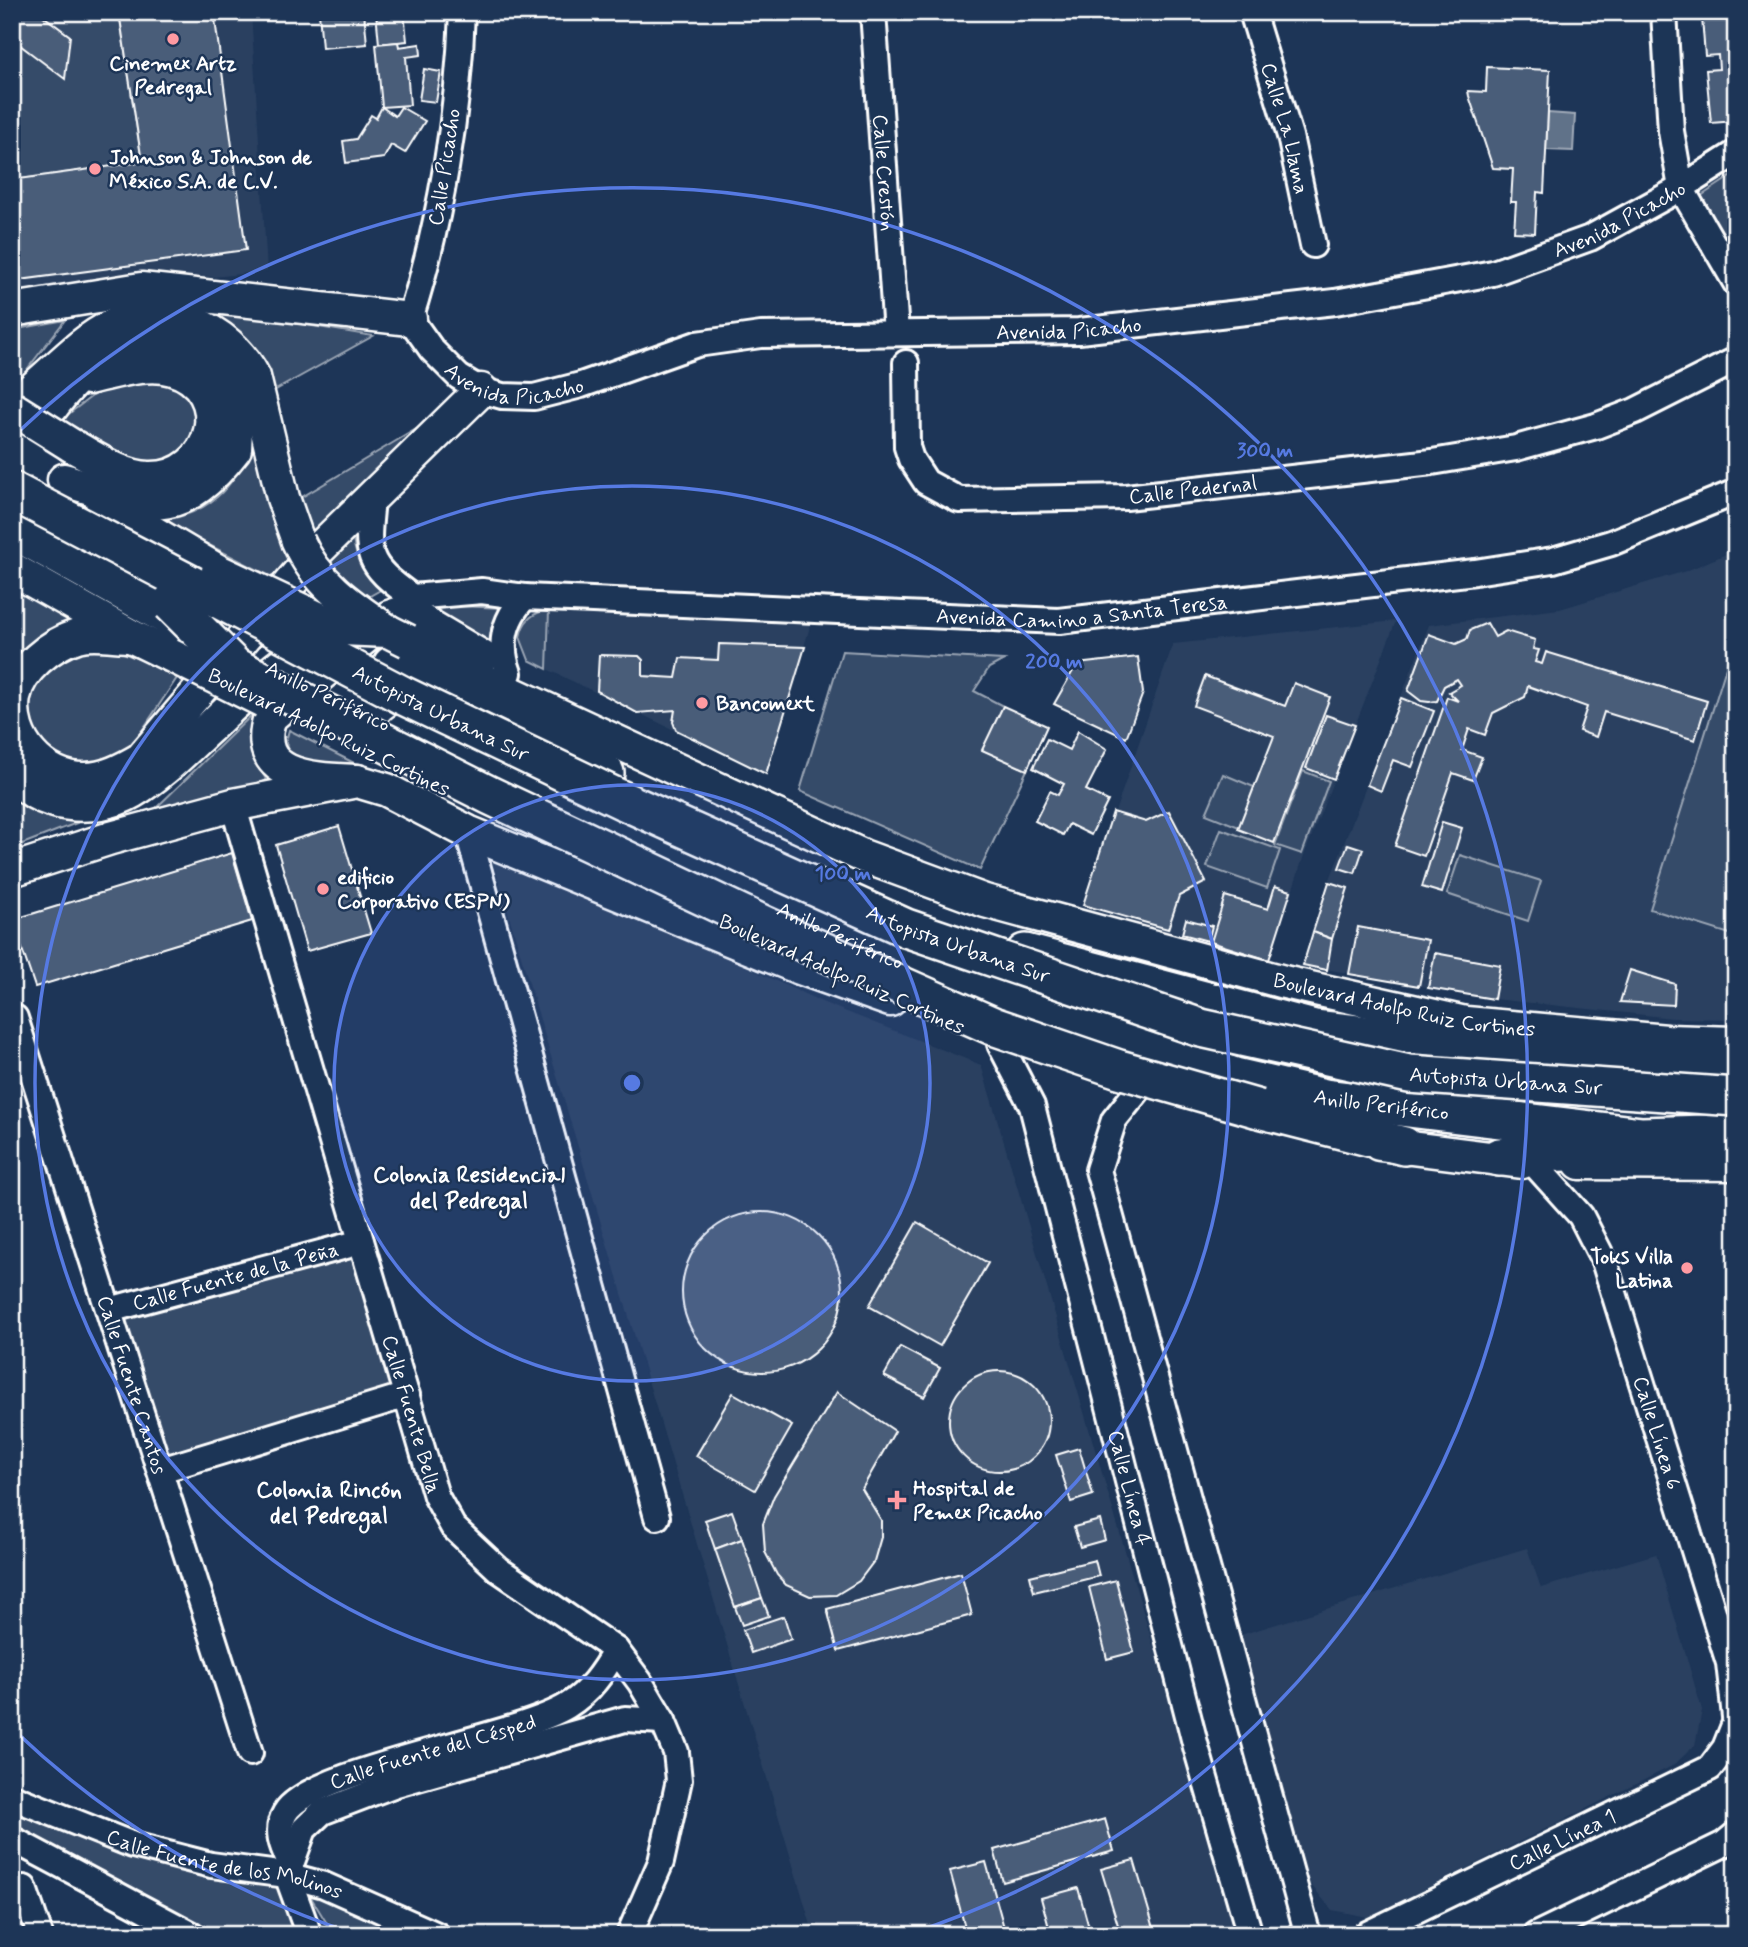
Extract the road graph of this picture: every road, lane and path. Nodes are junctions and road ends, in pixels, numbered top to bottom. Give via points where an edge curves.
1 (462, 12) edge
2 (873, 12) edge
3 (1252, 12) edge
4 (1664, 12) edge
5 (1736, 153) edge
6 (1681, 188) junction
7 (1313, 245) dead end
8 (1736, 283) edge
9 (141, 289) junction
10 (12, 310) edge
11 (410, 319) junction
12 (896, 333) junction
13 (1736, 360) edge
14 (906, 363) dead end
15 (76, 380) junction
16 (481, 390) junction
17 (16, 408) edge
18 (18, 465) edge
19 (56, 489) junction
20 (12, 491) edge
21 (1736, 492) edge
22 (372, 500) junction
23 (15, 526) edge
24 (12, 569) edge
25 (412, 597) junction
26 (525, 597) junction
27 (177, 628) junction
28 (131, 636) junction
29 (396, 646) junction
30 (509, 673) junction
31 (214, 722) junction
32 (12, 771) edge
33 (357, 780) junction
34 (233, 806) junction
35 (468, 832) junction
36 (111, 838) junction
37 (12, 870) edge
38 (1066, 922) junction
39 (890, 1000) junction
40 (15, 1018) dead end
41 (1736, 1043) edge
42 (1000, 1044) junction
43 (1736, 1064) edge
44 (1736, 1070) edge
45 (1686, 1072) junction
46 (1139, 1089) junction
47 (1736, 1097) edge
48 (1736, 1117) edge
49 (1736, 1133) edge
50 (1404, 1146) junction
51 (1736, 1149) edge
52 (1499, 1157) junction
53 (1736, 1164) edge
54 (1535, 1165) junction
55 (361, 1242) junction
56 (110, 1310) junction
57 (407, 1395) junction
58 (161, 1470) junction
59 (657, 1517) dead end
60 (616, 1650) junction
61 (663, 1721) junction
62 (1735, 1724) edge
63 (475, 1751) junction
64 (250, 1752) dead end
65 (12, 1797) edge
66 (1736, 1834) edge
67 (12, 1839) edge
68 (288, 1869) junction
69 (24, 1888) dead end
70 (40, 1935) edge
71 (193, 1935) edge
72 (309, 1935) edge
73 (437, 1935) edge
74 (629, 1935) edge
75 (1250, 1935) edge
76 (1308, 1935) edge
77 (1365, 1935) edge
78 (1536, 1935) edge

1 - 11 street, Calle Picacho via 460,68 432,239
2 - 12 street, Calle Crestón
3 - 7 street, Calle La Llama via 1290,136
4 - 6 street via 1671,131
5 - 6 street, Avenida Picacho
6 - 8 street
6 - 12 street, Avenida Picacho via 1590,238 1493,273 1414,288 1335,302 1079,331
9 - 10 main road
9 - 11 main road
9 - 17 main road via 98,309 74,329
11 - 16 street, Avenida Picacho via 459,377
12 - 16 street, Avenida Picacho via 735,338 697,344 534,397
13 - 14 street, Calle Pedernal via 1674,394 1596,425 1474,456 1126,497 958,500 926,482 911,459
15 - 17 main road, bridge via 159,366 175,370 204,394 212,428 206,448 193,463 149,478 120,471
15 - 18 main road via 36,428
15 - 19 main road via 103,358 136,344 168,342 191,348 214,368 232,398 235,449 215,476 189,495 164,504
16 - 22 main road
17 - 29 main road, Boulevard Adolfo Ruiz Cortines, bridge via 112,326 141,316 199,324 223,338 246,361 254,377 283,498 314,570
18 - 19 highway
19 - 29 highway via 220,577
20 - 47 highway, Autopista Urbana Sur, bridge via 402,695 906,928 1200,1028 1409,1074
21 - 26 street, Avenida Camino a Santa Teresa via 1611,544 1553,560 1059,621
22 - 25 street via 367,543 372,561 383,576
22 - 28 main road via 294,577 141,760 116,773 85,779 58,774 38,762 22,743 15,720 14,696 27,671 49,649 79,635
23 - 27 highway, Anillo Periférico
24 - 28 main road, Boulevard Adolfo Ruiz Cortines
25 - 26 street, Avenida Camino a Santa Teresa via 482,591
25 - 31 main road via 379,606 319,638
26 - 30 street via 505,628 503,651
27 - 28 main road, Boulevard Adolfo Ruiz Cortines
27 - 39 main road, Boulevard Adolfo Ruiz Cortines, bridge via 332,735
27 - 48 highway, Autopista Urbana Sur via 488,755 916,952 1255,1065 1446,1096 1648,1117
27 - 49 highway, Anillo Periférico, bridge via 883,956 1235,1077 1325,1098 1642,1136
27 - 50 highway, bridge via 235,667 489,795 766,926 993,1026 1119,1069
29 - 38 main road, Boulevard Adolfo Ruiz Cortines via 500,688 863,856 972,897
29 - 45 highway via 708,825 857,894 971,938 1314,1029
30 - 33 main road via 413,616 389,617 270,717 266,730 274,762 289,773
30 - 38 main road via 964,882
31 - 32 main road via 163,770 130,793 88,805 62,803 37,793
31 - 36 main road via 203,751
33 - 34 main road
33 - 35 main road via 387,790
34 - 36 main road
34 - 55 street, Calle Fuente Bella
35 - 39 main road via 797,967
35 - 59 street
36 - 37 main road
38 - 41 main road, Boulevard Adolfo Ruiz Cortines via 1284,982 1466,1023
39 - 42 main road, Boulevard Adolfo Ruiz Cortines
40 - 56 street, Calle Fuente Cantos
42 - 46 main road, Boulevard Adolfo Ruiz Cortines
42 - 75 street, Calle Línea 4 via 1032,1106 1196,1747
43 - 45 highway
44 - 45 highway
46 - 50 main road, Boulevard Adolfo Ruiz Cortines via 1350,1141
46 - 76 street via 1114,1120 1098,1170
50 - 52 main road, Boulevard Adolfo Ruiz Cortines
51 - 52 highway
52 - 54 main road, Boulevard Adolfo Ruiz Cortines
53 - 54 main road, Boulevard Adolfo Ruiz Cortines
54 - 62 street, Calle Línea 6 via 1581,1216 1604,1261 1729,1663
55 - 56 street, Calle Fuente de la Peña
55 - 57 street, Calle Fuente Bella
56 - 58 street, Calle Fuente Cantos
57 - 58 street
57 - 60 street, Calle Fuente Bella via 436,1496 453,1527 499,1570
58 - 64 street, Calle Fuente Cantos
60 - 61 street, Calle Fuente Bella
60 - 63 street, Calle Fuente del Césped via 595,1682 566,1707
61 - 63 street, Calle Fuente del Césped via 625,1719
61 - 74 street, Calle Fuente Bella via 676,1752 679,1780 661,1862
62 - 77 street, Calle Línea 1 via 1710,1768
63 - 68 street, Calle Fuente del Césped via 388,1763 302,1796 286,1811 279,1830
65 - 68 street, Calle Fuente de los Molinos via 133,1845 211,1865
66 - 78 street via 1724,1844
67 - 71 street
68 - 72 street
68 - 73 street, Calle Fuente de los Molinos
69 - 70 street

